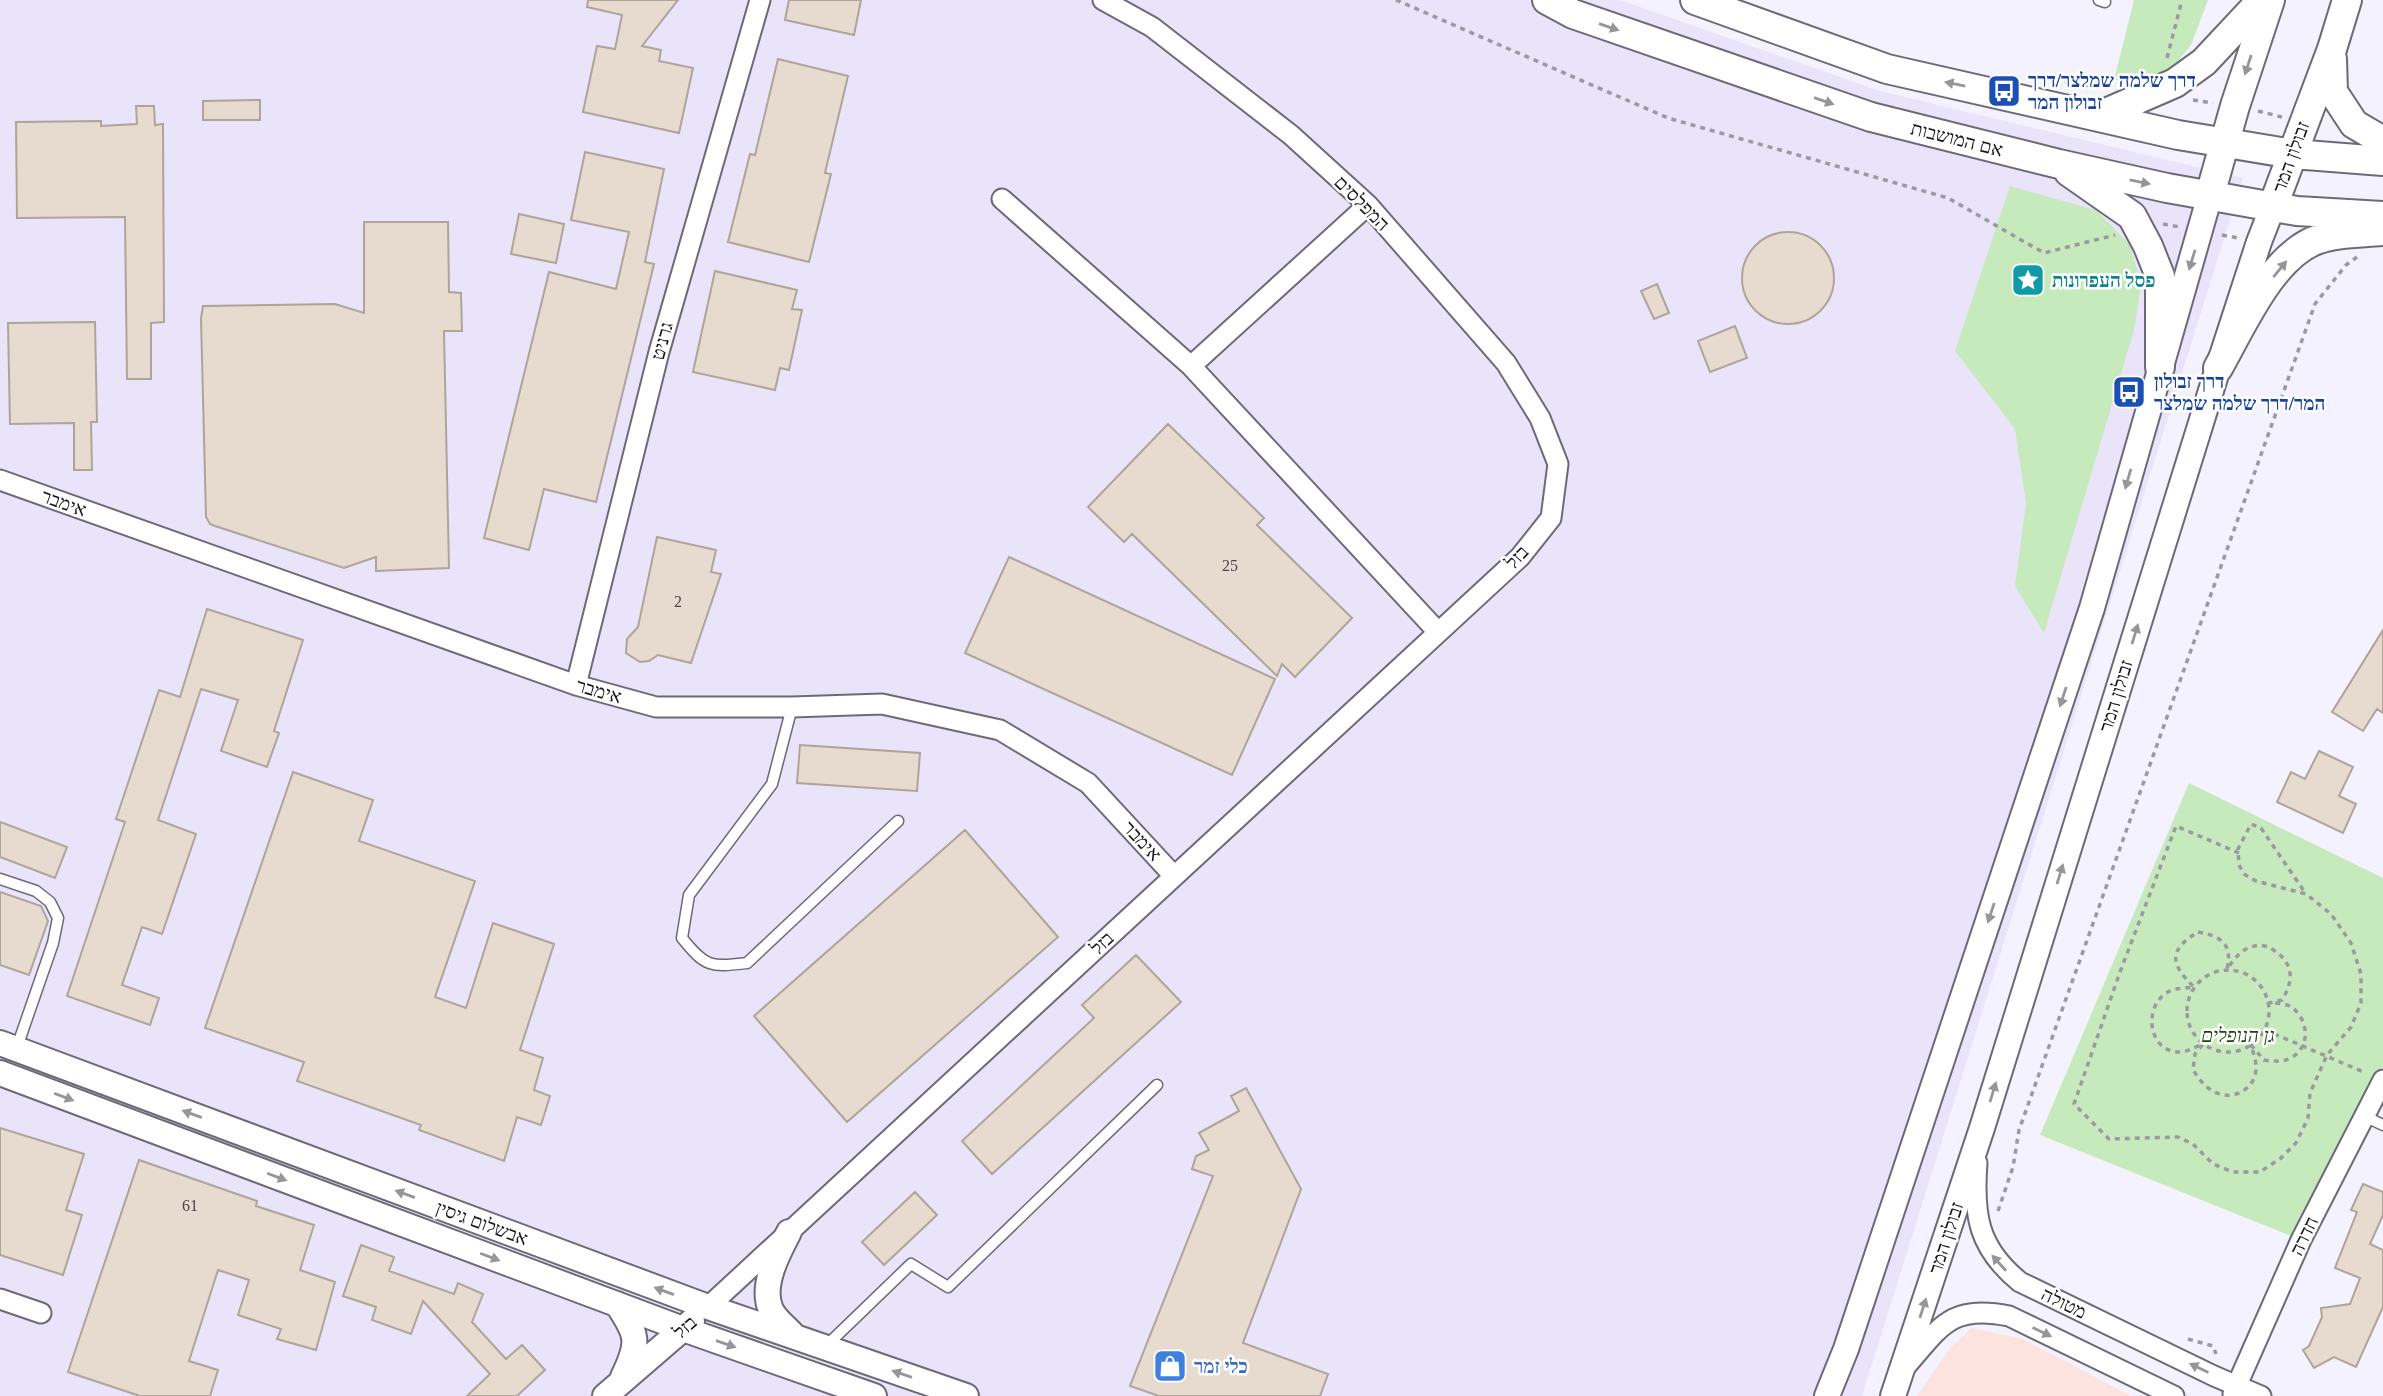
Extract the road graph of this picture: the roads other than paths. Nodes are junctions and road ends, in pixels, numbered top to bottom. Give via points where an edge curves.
1 (760, 0) edge
2 (1103, 0) edge
3 (1547, 0) edge
4 (1696, 0) edge
5 (2262, 0) edge
6 (2270, 0) edge
7 (2347, 0) edge
8 (2332, 49) junction
9 (2099, 116) junction
10 (2383, 141) edge
11 (2224, 143) junction
12 (2293, 154) junction
13 (2383, 161) edge
14 (2059, 164) junction
15 (2210, 195) junction
16 (1002, 199) dead end
17 (1368, 205) junction
18 (2273, 206) junction
19 (2383, 216) edge
20 (2383, 231) edge
21 (1191, 366) junction
22 (2160, 367) junction
23 (2218, 368) junction
24 (1558, 464) joint
25 (0, 480) edge
26 (1438, 632) junction
27 (576, 685) junction
28 (792, 707) junction
29 (898, 821) dead end
30 (1174, 876) junction
31 (0, 879) edge
32 (8, 1046) edge
33 (0, 1073) edge
34 (2383, 1080) edge
35 (1157, 1085) dead end
36 (2364, 1116) junction
37 (2383, 1125) edge
38 (1982, 1128) junction
39 (789, 1232) junction
40 (0, 1299) edge
41 (617, 1304) junction
42 (708, 1307) junction
43 (41, 1313) dead end
44 (683, 1329) junction
45 (796, 1338) junction
46 (824, 1348) junction
47 (1903, 1370) junction
48 (2237, 1385) edge
49 (612, 1389) edge
50 (874, 1396) edge
51 (966, 1396) edge
52 (1827, 1396) edge
53 (1893, 1396) edge
54 (2174, 1396) edge
55 (2261, 1396) edge

1 - 27 street, גרניט via 659,352
2 - 17 street, המפלסים via 1152,27 1227,85
3 -> 14 main road, אם המושבות via 1573,14 1871,117
9 -> 4 main road via 1887,69
5 - 9 main road via 2204,62 2175,83
6 -> 11 main road
7 - 8 main road, זבולון המר
8 - 10 main road via 2333,92 2354,124
8 - 12 main road, זבולון המר
9 - 11 main road
11 - 12 main road
11 - 15 main road
12 - 13 main road
12 - 18 main road, זבולון המר
14 -> 15 main road, אם המושבות
14 - 22 main road via 2132,216 2140,229 2160,276
15 - 18 main road, אם המושבות
15 -> 22 street
16 - 21 street
17 - 21 street
17 - 24 street, המפלסים via 1506,363 1540,418
18 - 19 main road, אם המושבות
18 - 23 street, זבולון המר
23 -> 20 main road via 2262,291 2293,252 2319,238
21 - 26 street
22 -> 52 street via 2092,608
38 -> 23 street, זבולון המר
24 - 26 street, בזל via 1551,517 1520,557
25 - 27 street, אימבר
26 - 30 street, בזל
27 - 28 street, אימבר via 656,707
28 - 29 lane via 772,784 689,895 682,938 697,957 716,966 747,963
28 - 30 street, אימבר via 883,704 1000,730 1088,783
30 - 39 street, בזל
31 - 32 lane via 36,891 50,902 58,918 54,943 22,1027
42 -> 32 street, אבשלום גיסין
33 -> 41 street, אבשלום גיסין
34 - 36 street, חדרה
35 - 46 lane via 948,1287 911,1264
36 - 37 lane
36 - 48 street, חדרה via 2301,1240
47 -> 38 street, זבולון המר
48 -> 38 street, מטולה via 2020,1282 2005,1270 1990,1253 1981,1231 1975,1193
39 - 42 street, בזל
39 - 45 street via 775,1260 768,1296 778,1320
40 - 43 street
41 - 44 street, אבשלום גיסין
41 - 49 street via 635,1337 631,1360
42 - 44 street, בזל
42 - 45 street, אבשלום גיסין
44 - 49 street, בזל
44 -> 50 street, אבשלום גיסין
45 - 46 street, אבשלום גיסין
51 -> 46 street, אבשלום גיסין
47 - 53 street, זבולון המר
47 -> 54 street, מטולה via 1949,1320 1969,1312 1988,1312 2008,1316
48 - 55 street, מטולה

